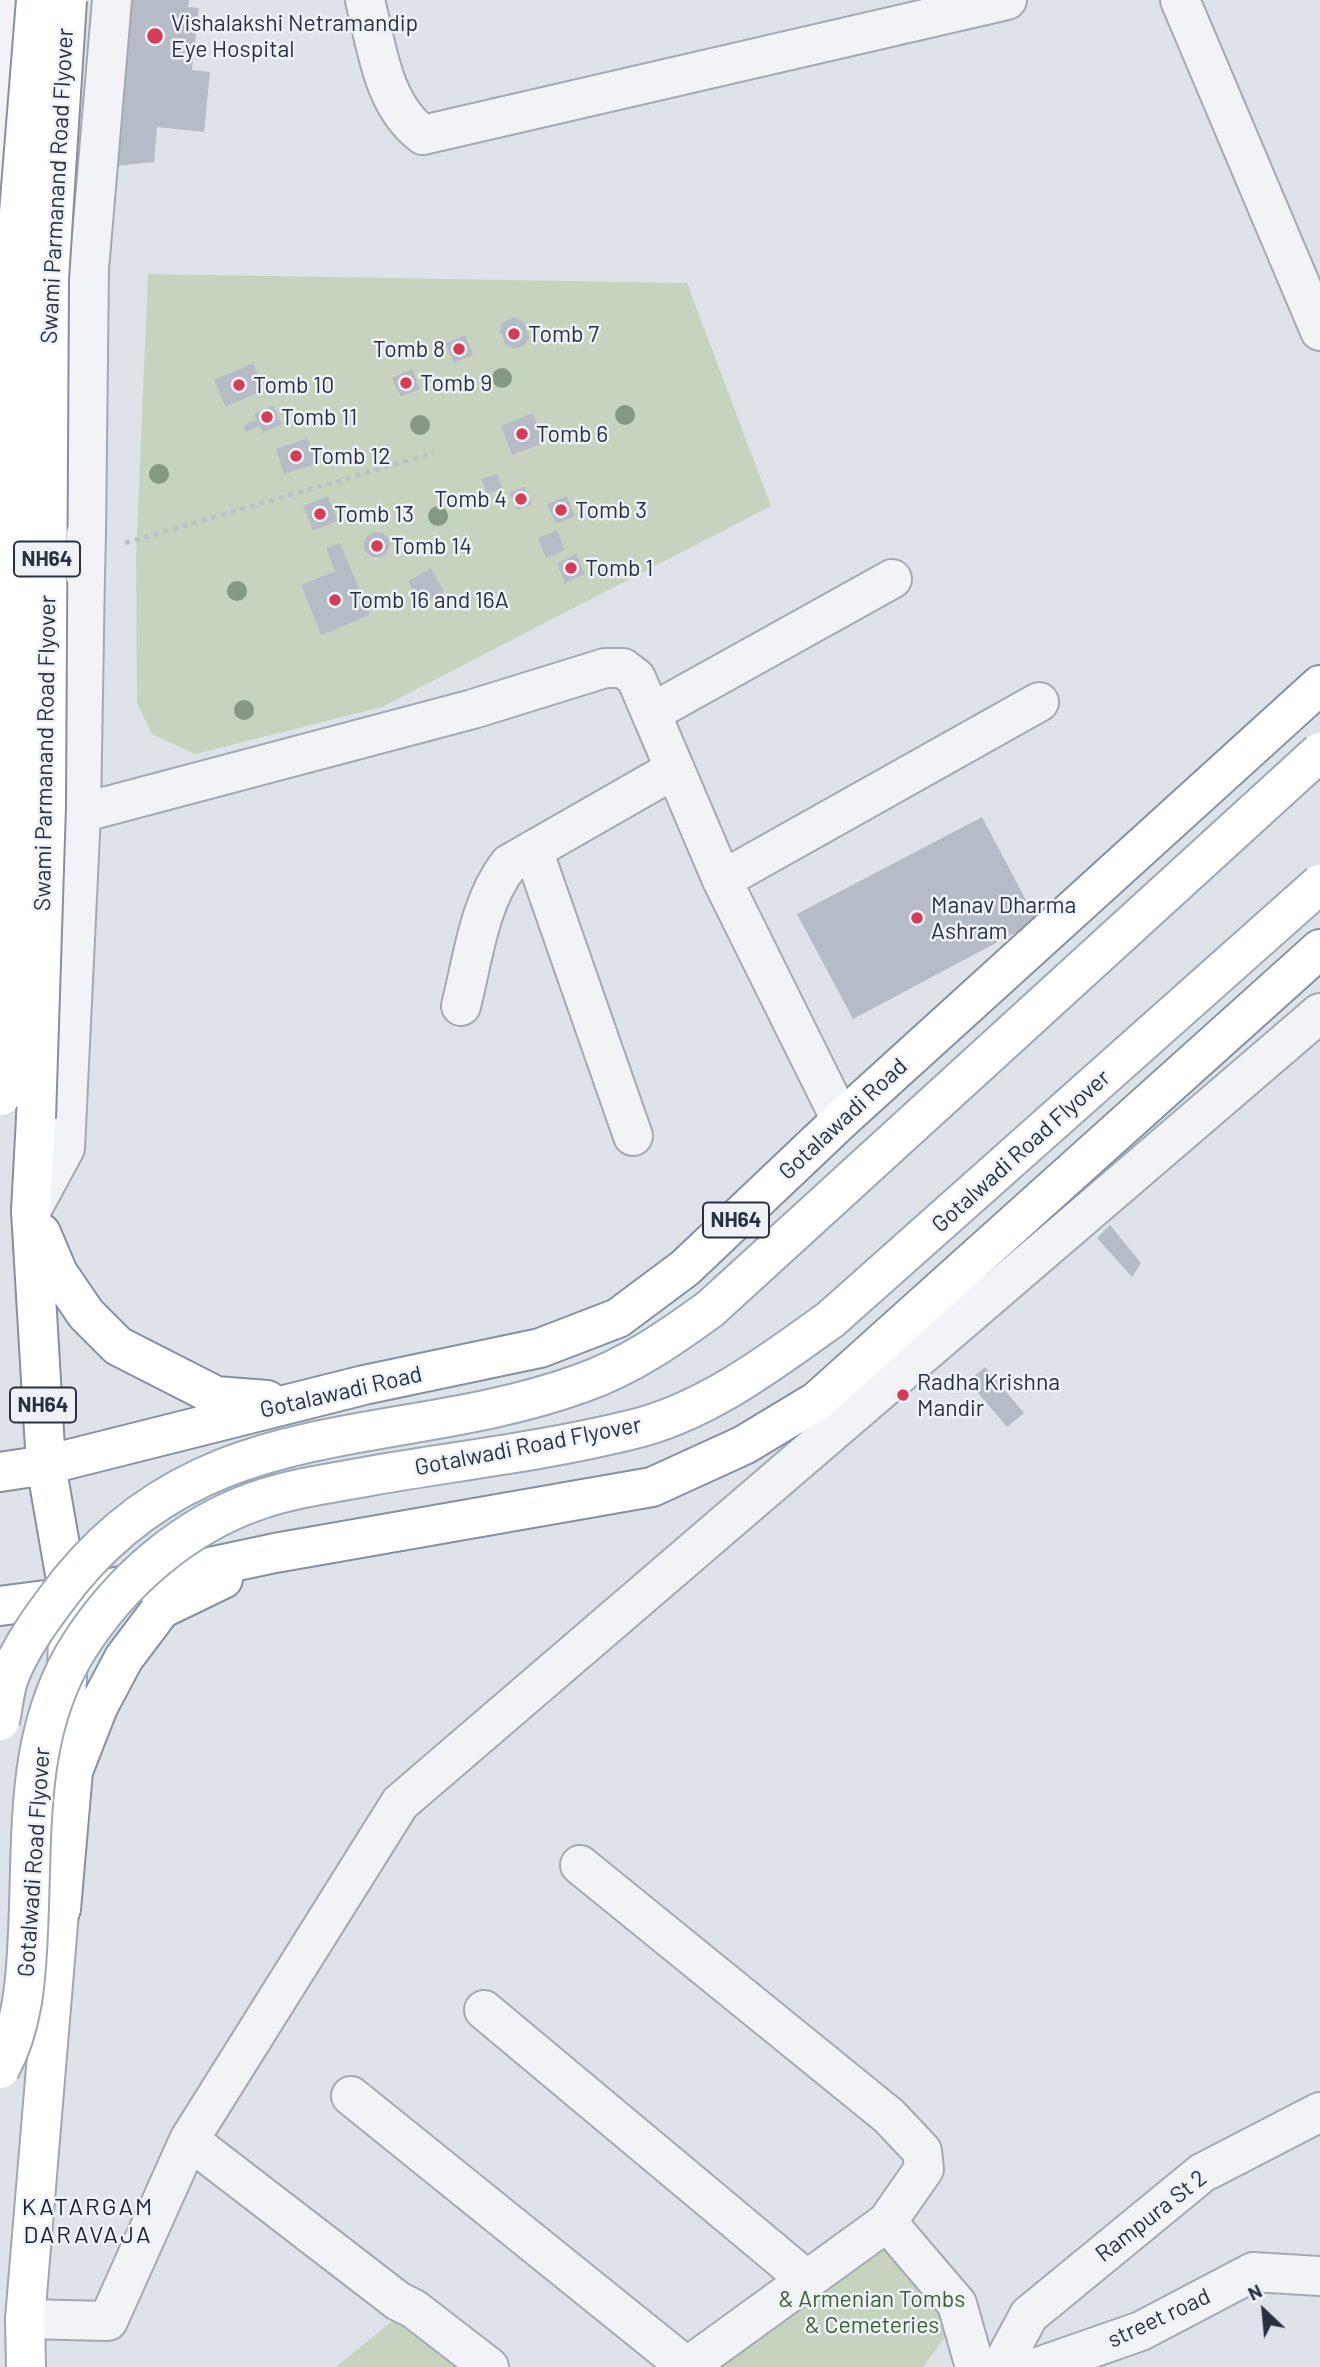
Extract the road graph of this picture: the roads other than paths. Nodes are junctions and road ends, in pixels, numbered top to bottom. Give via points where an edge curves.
1 (13, 0) edge
2 (36, 0) edge
3 (67, 0) edge
4 (112, 0) edge
5 (365, 0) edge
6 (1007, 0) edge
7 (1180, 0) edge
8 (0, 189) edge
9 (0, 267) edge
10 (89, 269) junction
11 (1320, 331) edge
12 (892, 579) dead end
13 (1320, 685) edge
14 (1039, 702) dead end
15 (651, 713) junction
16 (1320, 752) edge
17 (675, 769) junction
18 (81, 813) junction
19 (533, 850) junction
20 (722, 880) junction
21 (1320, 884) edge
22 (1320, 949) edge
23 (461, 1006) dead end
24 (1320, 1013) edge
25 (1, 1096) edge
26 (18, 1116) edge
27 (841, 1120) junction
28 (633, 1136) dead end
29 (32, 1212) junction
30 (364, 1385) junction
31 (46, 1465) junction
32 (0, 1472) edge
33 (275, 1553) junction
34 (69, 1597) junction
35 (0, 1606) edge
36 (0, 1721) edge
37 (580, 1866) dead end
38 (61, 1909) junction
39 (484, 2010) dead end
40 (0, 2069) edge
41 (351, 2096) dead end
42 (1320, 2112) edge
43 (189, 2140) junction
44 (887, 2222) junction
45 (1320, 2276) edge
46 (807, 2280) junction
47 (13, 2316) edge
48 (26, 2367) edge
49 (489, 2367) edge
50 (687, 2367) edge
51 (975, 2367) edge
52 (1001, 2367) edge
53 (1038, 2367) edge

1 - 8 street
2 - 25 main road, Swami Parmanand Road Flyover / NH64, bridge via 14,275 15,802
3 - 26 main road, Swami Parmanand Road Flyover / NH64, bridge via 49,279 46,806
4 - 10 street
5 - 6 street via 391,98 408,124 423,135
7 - 11 street
9 - 10 street
10 - 18 street, bridge
12 - 15 street
13 - 27 main road, Gotalawadi Road / NH64
14 - 20 street
15 - 17 street
15 - 18 street via 636,678 623,668 605,668 473,709
16 - 36 main road, Gotalwadi Road Flyover, bridge via 710,1309 652,1351 583,1383 512,1403 316,1440 235,1461 165,1496 96,1550 43,1616 8,1680
17 - 19 street
17 - 20 street
18 - 29 street via 65,1148
19 - 23 street via 509,864 496,881
19 - 28 street
20 - 27 street
21 - 40 main road, Gotalwadi Road Flyover, bridge via 831,1320 761,1369 700,1403 632,1430 329,1483 256,1501 191,1533 136,1574 80,1644 49,1706 36,1766 25,1990 12,2047
22 - 33 main road via 817,1401 744,1445 652,1486
24 - 43 street via 400,1803
25 - 26 main road, Swami Parmanand Road Flyover / NH64
26 - 29 main road, Swami Parmanand Road Flyover / NH64
27 - 30 main road, Gotalawadi Road / NH64 via 685,1268 618,1318 540,1348
29 - 30 main road via 58,1273 86,1314 118,1346 169,1374 216,1396 275,1401
29 - 31 main road, NH64
30 - 31 main road, Gotalawadi Road / NH64
31 - 32 main road, Gotalawadi Road / NH64
31 - 34 main road, NH64
33 - 34 main road
33 - 38 main road via 161,1609 124,1658 73,1770
34 - 35 main road
34 - 38 main road
37 - 44 street via 889,2116 922,2151 924,2169
38 - 47 main road
39 - 46 street
41 - 50 street
42 - 52 street, Rampura St 2 via 1202,2173 1029,2315
43 - 47 street via 108,2321
43 - 49 street
44 - 46 street
44 - 51 street via 957,2304
45 - 53 street, street road via 1252,2272 1141,2331
46 - 50 street
47 - 48 main road

